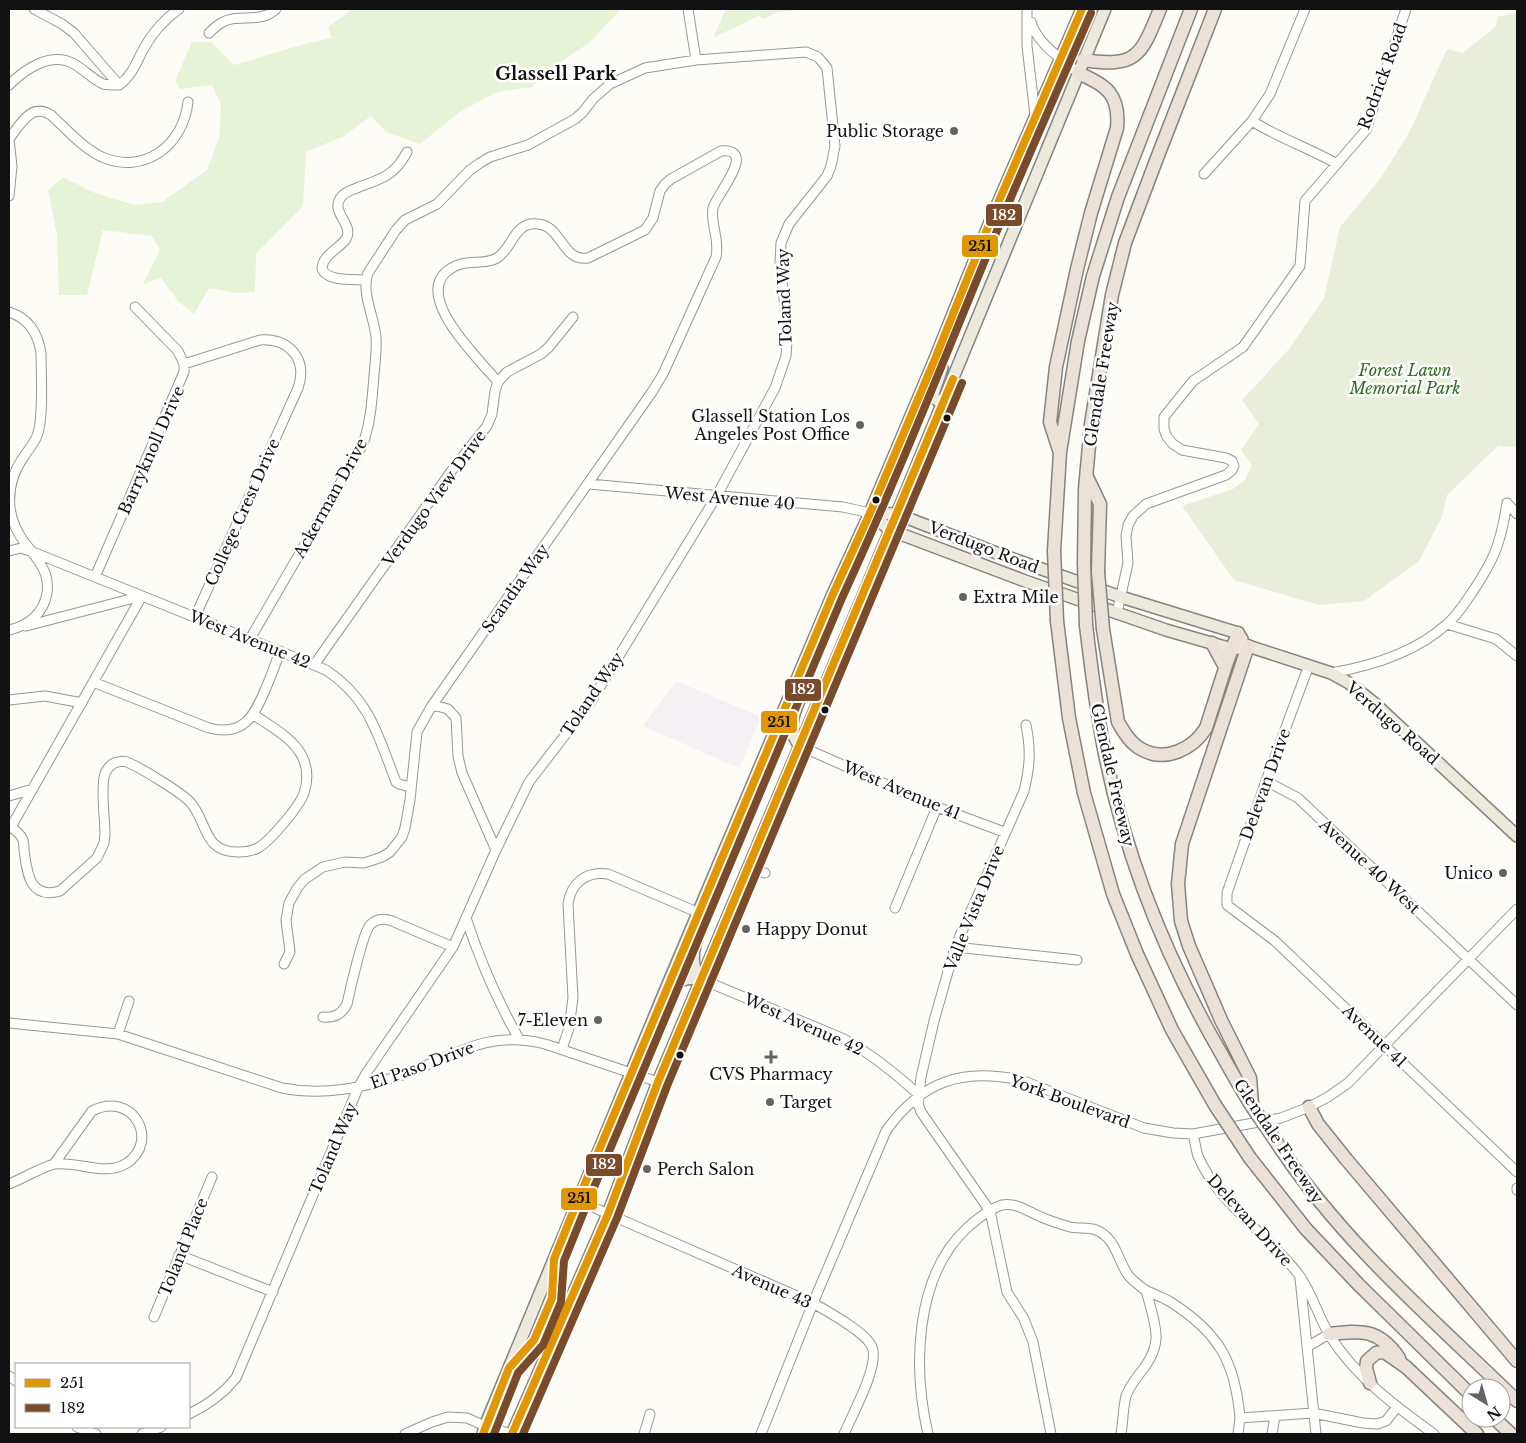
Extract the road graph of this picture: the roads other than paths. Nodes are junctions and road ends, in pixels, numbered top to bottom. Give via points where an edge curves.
1 (34, 9) edge
2 (179, 9) edge
3 (276, 9) edge
4 (688, 9) edge
5 (1082, 9) edge
6 (1105, 9) edge
7 (1160, 9) edge
8 (1191, 9) edge
9 (1215, 9) edge
10 (1305, 9) edge
11 (1406, 9) edge
12 (1028, 11) edge
13 (209, 33) dead end
14 (1062, 58) junction
15 (696, 60) junction
16 (1083, 60) junction
17 (1078, 73) junction
18 (119, 85) junction
19 (9, 86) edge
20 (188, 102) dead end
21 (1036, 118) junction
22 (1252, 121) junction
23 (9, 139) edge
24 (407, 152) dead end
25 (1337, 164) junction
26 (1204, 174) dead end
27 (9, 196) edge
28 (366, 280) junction
29 (135, 307) dead end
30 (9, 312) edge
31 (573, 317) dead end
32 (935, 359) junction
33 (184, 364) junction
34 (498, 382) junction
35 (943, 404) junction
36 (1060, 452) junction
37 (1086, 475) junction
38 (589, 484) junction
39 (716, 497) junction
40 (870, 513) junction
41 (897, 514) junction
42 (1517, 514) edge
43 (890, 530) junction
44 (9, 551) edge
45 (33, 552) junction
46 (96, 577) junction
47 (142, 596) junction
48 (1121, 597) junction
49 (1118, 613) junction
50 (195, 617) junction
51 (1447, 624) junction
52 (11, 630) edge
53 (1238, 633) junction
54 (250, 639) junction
55 (1212, 643) junction
56 (1248, 646) junction
57 (1232, 649) junction
58 (280, 651) junction
59 (1517, 656) edge
60 (314, 664) junction
61 (1309, 665) junction
62 (1225, 667) junction
63 (802, 669) junction
64 (1332, 673) junction
65 (93, 682) junction
66 (9, 700) edge
67 (82, 703) junction
68 (431, 707) junction
69 (254, 715) junction
70 (1026, 724) dead end
71 (800, 746) junction
72 (1266, 781) junction
73 (410, 787) junction
74 (33, 789) junction
75 (9, 796) edge
76 (938, 807) junction
77 (1004, 832) junction
78 (1517, 836) edge
79 (496, 850) junction
80 (749, 868) junction
81 (765, 873) dead end
82 (713, 880) junction
83 (1227, 905) joint
84 (896, 908) dead end
85 (1517, 909) edge
86 (699, 913) junction
87 (466, 918) junction
88 (453, 946) junction
89 (956, 947) junction
90 (1077, 960) dead end
91 (1469, 960) junction
92 (284, 964) dead end
93 (703, 980) junction
94 (663, 996) junction
95 (129, 1001) dead end
96 (1517, 1005) edge
97 (322, 1017) dead end
98 (9, 1023) edge
99 (118, 1034) junction
100 (519, 1039) junction
101 (1385, 1045) junction
102 (562, 1049) junction
103 (631, 1073) junction
104 (658, 1082) junction
105 (358, 1088) junction
106 (919, 1095) junction
107 (1251, 1103) junction
108 (1309, 1107) junction
109 (1193, 1134) junction
110 (54, 1164) junction
111 (1517, 1172) edge
112 (212, 1177) dead end
113 (9, 1184) edge
114 (578, 1200) junction
115 (990, 1211) junction
116 (608, 1214) junction
117 (179, 1255) junction
118 (1300, 1276) junction
119 (1146, 1290) junction
120 (273, 1292) junction
121 (813, 1303) junction
122 (154, 1317) dead end
123 (1329, 1334) junction
124 (1307, 1346) junction
125 (1517, 1361) edge
126 (1406, 1367) junction
127 (1370, 1383) junction
128 (1461, 1385) edge
129 (1517, 1401) edge
130 (1397, 1407) junction
131 (190, 1413) edge
132 (1313, 1413) junction
133 (650, 1414) dead end
134 (1275, 1416) junction
135 (1240, 1418) junction
136 (80, 1428) edge
137 (158, 1428) edge
138 (484, 1430) edge
139 (96, 1434) edge
140 (142, 1434) edge
141 (405, 1434) edge
142 (512, 1434) edge
143 (644, 1434) edge
144 (761, 1434) edge
145 (844, 1434) edge
146 (928, 1434) edge
147 (1051, 1434) edge
148 (1121, 1434) edge
149 (1238, 1434) edge
150 (1272, 1434) edge
151 (1316, 1434) edge
152 (1434, 1434) edge
153 (1477, 1434) edge

1 - 18 street via 74,33
2 - 18 street via 159,25 126,80
3 - 13 street via 264,18 222,22
4 - 15 street
5 - 14 main road
6 - 16 main road
7 - 16 highway via 1152,30 1135,55 1108,64
8 - 36 highway, Glendale Freeway via 1118,197 1093,276 1078,341
9 - 37 highway, Glendale Freeway via 1125,243 1112,295
10 - 22 street via 1270,94
11 - 25 street, Rodrick Road via 1366,130
12 - 14 street via 1033,30 1040,40
12 - 21 street via 1027,46
14 - 16 street
14 - 17 street
14 - 21 main road
15 - 28 street via 646,68 610,84 567,124 528,145 480,162 437,204 405,220
15 - 39 street, Toland Way via 806,52 818,57 829,74 835,146 827,176 789,224 781,243 787,325 786,356 781,373
16 - 17 main road
17 - 35 main road
17 - 36 highway via 1100,84 1112,95 1118,113 1117,128 1077,269 1056,367 1050,422
18 - 19 street via 103,84 76,64 52,59 36,65
20 - 23 street via 184,124 175,139 163,151 144,160 122,162 100,156 43,111 28,114
21 - 32 main road
22 - 25 street
22 - 26 street
23 - 27 street via 12,166
24 - 28 street via 402,163 388,176 346,192 339,200 338,213 346,225 347,236 324,260 322,268 330,277
25 - 48 street, Rodrick Road via 1305,201 1300,266 1243,347 1193,381 1164,417 1164,429 1173,444 1182,450 1226,458 1234,466 1226,475 1146,504 1133,516 1126,536 1128,563
28 - 54 street, Ackerman Drive via 376,340 368,428 357,455
29 - 33 street, Barryknoll Drive via 178,351
30 - 45 street via 30,324 42,353 40,426 33,444 19,463 10,497 13,521
31 - 34 street via 545,351 508,372
32 - 35 main road via 942,368 933,394
32 - 40 main road
33 - 46 street, Barryknoll Drive via 183,378
33 - 50 street, College Crest Drive via 260,340 276,341 291,349 299,364 300,382
34 - 38 street, Scandia Way via 445,316 438,293 445,272 469,262 496,260 518,230 537,223 555,232 571,255 588,258 645,230 654,218 660,191 670,179 721,152 735,156 735,170 713,206 718,240 716,258 652,392
34 - 60 street, Verdugo View Drive via 487,426
35 - 41 main road
36 - 128 highway, Glendale Freeway, bridge via 1054,551 1057,621 1069,718 1084,793 1113,894 1137,954 1172,1030 1250,1158 1306,1229
37 - 62 highway, bridge via 1100,504 1098,572 1103,630 1118,722 1125,734 1142,750 1153,754 1165,755 1189,747 1206,728
37 - 107 highway, Glendale Freeway, bridge via 1086,625 1104,751 1128,844 1170,955 1199,1016
38 - 39 street, West Avenue 40
38 - 68 street, Scandia Way
39 - 40 street, West Avenue 40
39 - 79 street, Toland Way via 592,700 529,782
40 - 41 main road, Verdugo Road
40 - 43 main road, Verdugo Road
40 - 63 main road
41 - 43 main road
41 - 48 main road, Verdugo Road
42 - 51 street via 1507,503 1499,541 1488,568
43 - 49 main road, Verdugo Road
43 - 71 main road
44 - 45 street via 21,548
45 - 46 street, West Avenue 42
45 - 52 street via 44,570 47,593 35,616
46 - 47 street, West Avenue 42
47 - 50 street, West Avenue 42
47 - 52 street
47 - 65 street
48 - 49 street, Rodrick Road
48 - 53 main road, Verdugo Road
49 - 55 main road, Verdugo Road
50 - 54 street, West Avenue 42
51 - 59 street via 1496,639
51 - 64 street via 1417,646 1396,655 1357,669
53 - 56 main road
53 - 57 highway
54 - 58 street, West Avenue 42
55 - 57 main road, Verdugo Road
55 - 62 highway
56 - 57 main road, Verdugo Road
56 - 61 main road, Verdugo Road
56 - 107 highway via 1186,830 1178,866 1178,884 1182,921 1189,946 1250,1078
57 - 62 highway
58 - 60 street, West Avenue 42
58 - 69 street
60 - 73 street, West Avenue 42 via 338,678 358,698 372,722 396,782
61 - 64 main road, Verdugo Road
61 - 72 street, Delevan Drive
63 - 71 main road via 806,679 795,709 792,730
63 - 82 main road
64 - 78 main road, Verdugo Road via 1374,703
65 - 67 street
65 - 69 street via 217,730 233,730
66 - 67 street via 45,696
67 - 74 street
68 - 73 street, Scandia Way via 417,732
68 - 79 street via 448,709 456,718 462,773
69 - 74 street via 297,747 307,775 304,795 298,805 257,848 240,852 223,849 204,830 191,802 131,763 114,763 104,778 105,835 102,851 60,891 46,893 34,886 27,871 23,839 12,827
70 - 77 street, Valle Vista Drive via 1030,768 1024,790
71 - 76 street, West Avenue 41
71 - 80 main road
72 - 83 street, Delevan Drive via 1227,893
72 - 91 street, Avenue 40 West via 1298,798
73 - 92 street, Scandia Way via 406,828 390,852 372,861 345,862 323,868 298,887 289,903 286,920 290,952
74 - 75 street
76 - 77 street, West Avenue 41
76 - 84 street
77 - 89 street, Valle Vista Drive
79 - 87 street, Toland Way
80 - 81 street
80 - 93 main road
82 - 86 main road
82 - 93 main road via 692,959 695,972
83 - 101 street, Avenue 41 via 1275,941
85 - 91 street, York Boulevard
86 - 94 main road
86 - 102 street via 608,874 592,874 578,882 568,904 573,998
87 - 88 street, Toland Way
87 - 100 street via 492,989
88 - 97 street via 392,921 376,921 367,930 343,1011 332,1018
88 - 105 street, Toland Way
89 - 90 street
89 - 106 street, Valle Vista Drive via 934,1021
91 - 96 street, Avenue 40 West
91 - 101 street, York Boulevard
93 - 94 main road via 681,980
93 - 104 main road
93 - 106 street, West Avenue 42 via 844,1039 884,1064
94 - 103 main road
95 - 99 street
98 - 99 street, El Paso Drive
99 - 105 street, El Paso Drive via 282,1088 312,1092
100 - 102 street, El Paso Drive
100 - 105 street, El Paso Drive via 477,1044
101 - 108 street, York Boulevard via 1348,1083
101 - 111 street, Avenue 41
102 - 103 street, El Paso Drive
103 - 104 street, El Paso Drive
103 - 114 main road
104 - 116 main road
105 - 120 street, Toland Way
106 - 109 street, York Boulevard via 935,1086 971,1076 1007,1077 1144,1128
106 - 115 street via 921,1112
106 - 121 street, York Boulevard via 886,1131
107 - 129 highway, Glendale Freeway, bridge via 1303,1182 1372,1260
108 - 109 street, York Boulevard via 1281,1118
108 - 125 highway via 1318,1124 1346,1159
109 - 118 street, Delevan Drive via 1206,1171 1226,1199
110 - 110 street via 110,1168 123,1165 139,1150 140,1126 128,1110 120,1106 101,1106 92,1111
110 - 113 street
112 - 117 street, Toland Place
114 - 116 street, Avenue 43
114 - 138 main road
115 - 119 street via 1003,1205 1019,1206 1072,1228 1095,1230 1115,1246 1129,1275
115 - 146 street via 960,1235 947,1252 934,1277 925,1306 919,1368
115 - 147 street via 1007,1292 1033,1342
116 - 121 street, Avenue 43
116 - 142 main road
117 - 120 street
117 - 122 street, Toland Place
118 - 123 street, Delevan Drive
118 - 124 street, Delevan Drive
119 - 135 street via 1197,1321 1215,1339 1234,1378
119 - 148 street via 1156,1338 1146,1368 1126,1396
120 - 131 street, Toland Way via 236,1378 215,1399
121 - 144 street, York Boulevard
121 - 145 street, Avenue 43 via 843,1321 873,1348 872,1370
123 - 124 street
123 - 126 highway via 1353,1331 1381,1337
123 - 127 street, Delevan Drive
124 - 132 street, Delevan Drive
126 - 127 highway via 1386,1353 1376,1354 1367,1361
126 - 153 highway
127 - 130 street, Delevan Drive
130 - 132 street via 1386,1421 1377,1424
130 - 152 street, Delevan Drive
132 - 134 street
132 - 151 street, Delevan Drive
133 - 143 street
134 - 135 street
134 - 150 street
135 - 149 street
136 - 139 street
137 - 140 street
138 - 141 street via 467,1418 448,1417
138 - 142 street

